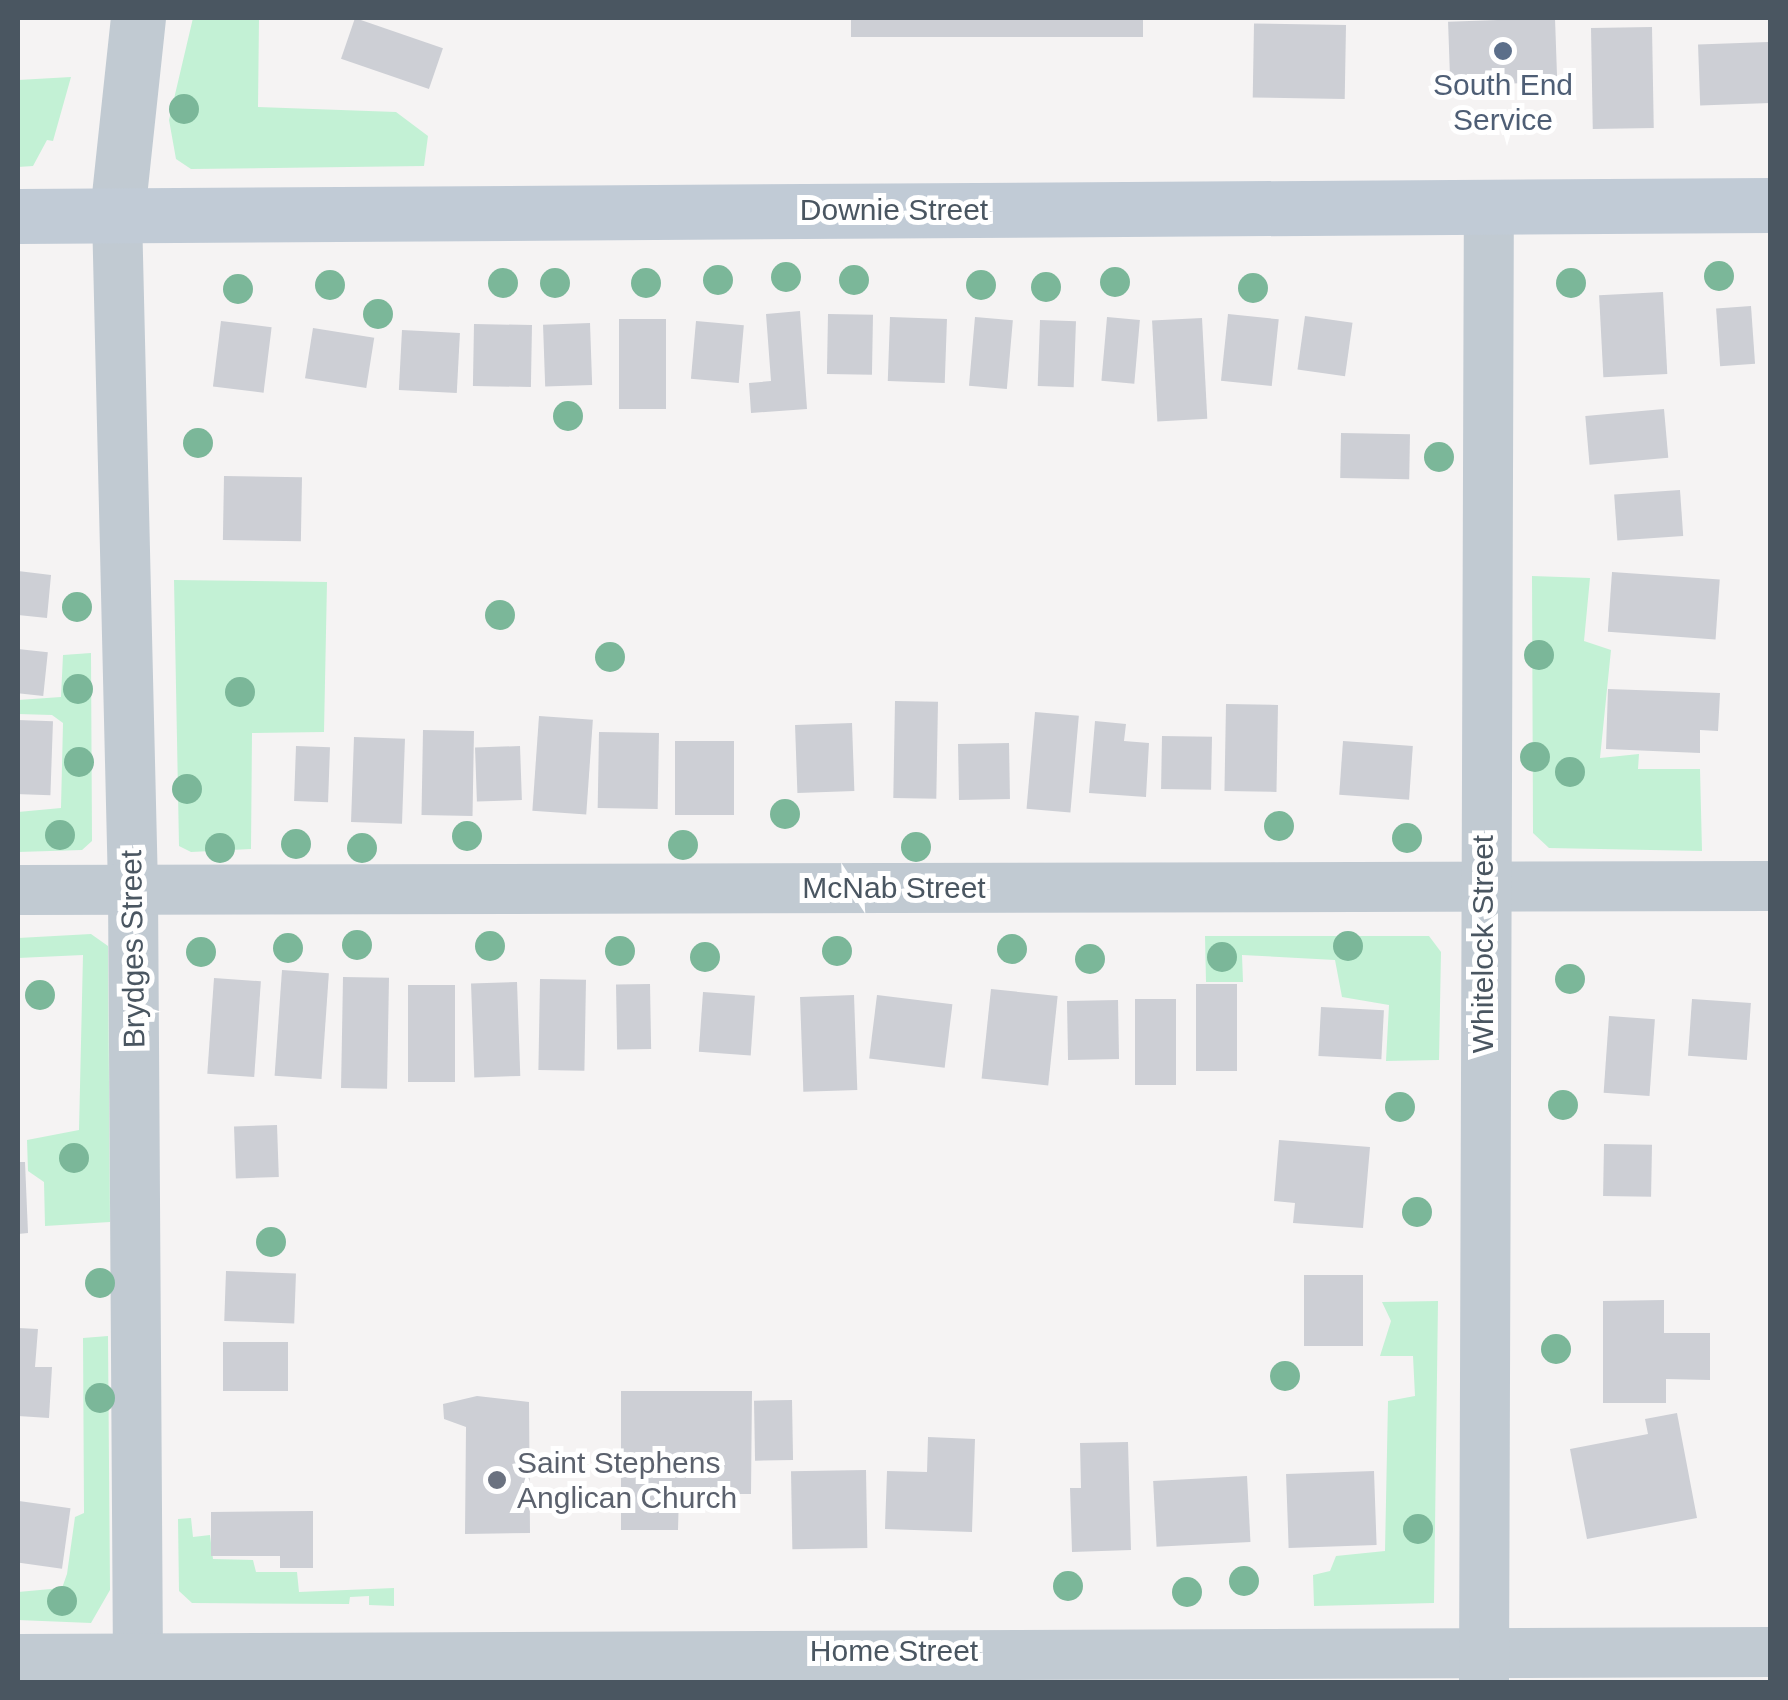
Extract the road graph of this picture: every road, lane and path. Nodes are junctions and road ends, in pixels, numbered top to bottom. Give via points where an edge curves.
1 (138, 18) edge
2 (1770, 204) edge
3 (1489, 206) junction
4 (117, 214) junction
5 (18, 216) edge
6 (1482, 886) junction
7 (1770, 886) edge
8 (18, 890) edge
9 (133, 890) junction
10 (1770, 1652) edge
11 (18, 1659) edge
12 (1484, 1668) edge
13 (135, 1672) edge

1 - 4 street
2 - 3 main road, Downie Street
3 - 4 main road, Downie Street
3 - 6 street, Whitelock Street
4 - 5 main road, Downie Street
4 - 9 street, Brydges Street
6 - 7 street, McNab Street
6 - 9 street, McNab Street
6 - 12 street, Whitelock Street
8 - 9 street, McNab Street
9 - 13 street, Brydges Street
10 - 12 street, Home Street
11 - 13 street, Home Street
12 - 13 street, Home Street via 417,1653

